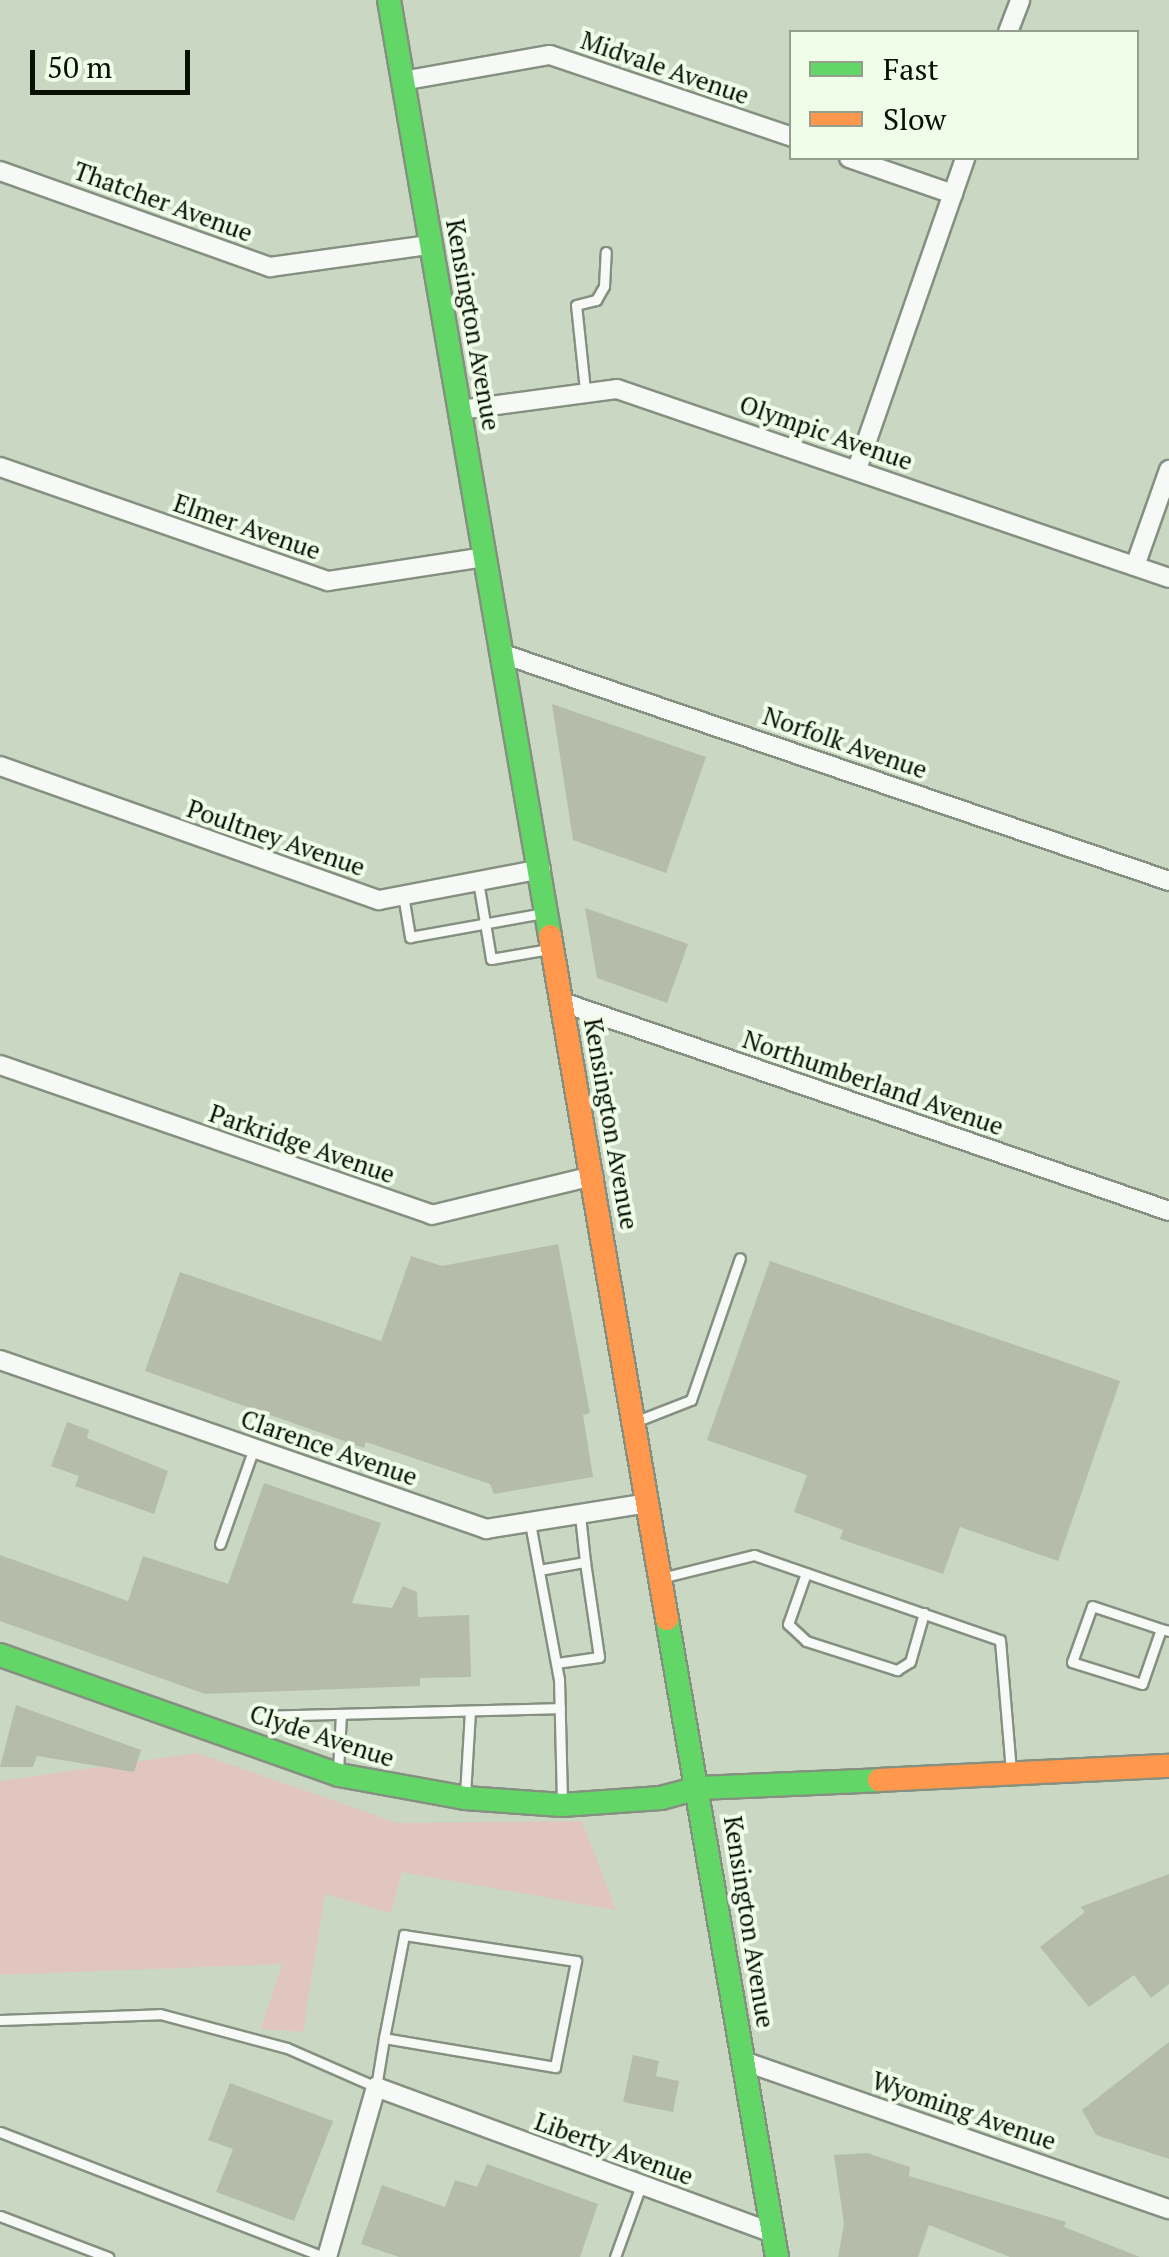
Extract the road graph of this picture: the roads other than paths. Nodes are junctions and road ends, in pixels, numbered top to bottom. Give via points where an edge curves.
1 (389, 0) edge
2 (1020, 0) edge
3 (1009, 30) edge
4 (402, 81) junction
5 (789, 136) edge
6 (856, 160) edge
7 (964, 160) edge
8 (0, 171) edge
9 (952, 194) junction
10 (429, 245) junction
11 (606, 252) dead end
12 (585, 390) junction
13 (460, 410) junction
14 (0, 467) edge
15 (857, 469) junction
16 (1169, 470) edge
17 (486, 557) junction
18 (1135, 566) junction
19 (1169, 578) edge
20 (503, 654) junction
21 (0, 766) edge
22 (541, 869) junction
23 (478, 881) junction
24 (1169, 881) edge
25 (403, 896) junction
26 (548, 912) junction
27 (485, 924) junction
28 (554, 948) junction
29 (562, 1002) junction
30 (0, 1066) edge
31 (593, 1176) junction
32 (1169, 1211) edge
33 (740, 1258) dead end
34 (0, 1360) edge
35 (635, 1422) junction
36 (254, 1448) junction
37 (648, 1502) junction
38 (580, 1514) junction
39 (530, 1523) junction
40 (220, 1544) dead end
41 (585, 1562) junction
42 (539, 1570) junction
43 (806, 1573) junction
44 (662, 1578) junction
45 (924, 1614) junction
46 (1165, 1630) edge
47 (0, 1654) edge
48 (557, 1663) junction
49 (560, 1708) junction
50 (470, 1711) junction
51 (341, 1714) junction
52 (262, 1716) dead end
53 (1169, 1766) edge
54 (1011, 1773) junction
55 (337, 1774) junction
56 (699, 1788) junction
57 (464, 1798) junction
58 (562, 1806) junction
59 (0, 2020) edge
60 (384, 2038) junction
61 (743, 2061) junction
62 (376, 2087) junction
63 (0, 2132) edge
64 (640, 2186) junction
65 (1169, 2208) edge
66 (0, 2216) edge
67 (774, 2233) junction
68 (108, 2257) edge
69 (326, 2257) edge
70 (615, 2257) edge
71 (777, 2257) edge

1 - 4 street, Kensington Avenue
2 - 3 street
4 - 5 street, Midvale Avenue via 550,55
4 - 10 street, Kensington Avenue
6 - 9 street
7 - 9 street
8 - 10 street, Thatcher Avenue via 270,267
9 - 15 street
10 - 13 street, Kensington Avenue
11 - 12 lane via 604,286 596,300 576,305
12 - 13 street, Olympic Avenue
12 - 15 street, Olympic Avenue via 630,392
13 - 17 street, Kensington Avenue
14 - 17 street, Elmer Avenue via 328,581
15 - 18 street, Olympic Avenue
16 - 18 street
17 - 20 street, Kensington Avenue
18 - 19 street, Olympic Avenue
20 - 22 street, Kensington Avenue
20 - 24 street, Norfolk Avenue
21 - 25 street, Poultney Avenue via 379,900
22 - 23 street, Poultney Avenue
22 - 26 street, Kensington Avenue
23 - 25 street, Poultney Avenue
23 - 27 lane
25 - 27 lane via 410,937
26 - 27 lane
26 - 28 street, Kensington Avenue
27 - 28 lane via 491,959
28 - 29 street, Kensington Avenue
29 - 31 street, Kensington Avenue
29 - 32 street, Northumberland Avenue
30 - 31 street, Parkridge Avenue via 432,1215
31 - 35 street, Kensington Avenue
33 - 35 lane via 691,1400
34 - 36 street, Clarence Avenue
35 - 37 street, Kensington Avenue
36 - 39 street, Clarence Avenue via 486,1529
36 - 40 lane
37 - 38 street, Clarence Avenue
37 - 44 street, Kensington Avenue
38 - 39 street, Clarence Avenue
38 - 41 lane
39 - 42 lane
41 - 42 lane
41 - 48 lane via 599,1657
42 - 48 lane
43 - 44 lane via 754,1555
43 - 45 lane
43 - 45 lane via 788,1624 806,1640 897,1670 910,1662
44 - 56 street, Kensington Avenue
45 - 54 lane via 1000,1640
46 - 46 lane via 1092,1606 1072,1662 1142,1684
47 - 55 street, Clyde Avenue
48 - 49 lane
49 - 50 lane
49 - 58 lane
50 - 51 lane
50 - 57 lane
51 - 52 lane
51 - 55 lane
53 - 54 street, Clyde Avenue
54 - 56 street, Clyde Avenue
55 - 57 street, Clyde Avenue
56 - 58 street, Clyde Avenue
56 - 61 street, Kensington Avenue
57 - 58 street, Clyde Avenue
59 - 62 lane via 160,2014 286,2048
60 - 60 lane via 404,1934 576,1961 555,2067
60 - 62 lane
61 - 65 street, Wyoming Avenue
61 - 67 street, Kensington Avenue
62 - 64 street, Liberty Avenue
62 - 69 street
63 - 69 lane
64 - 67 street, Liberty Avenue
64 - 70 lane
66 - 68 lane
67 - 71 street, Kensington Avenue

